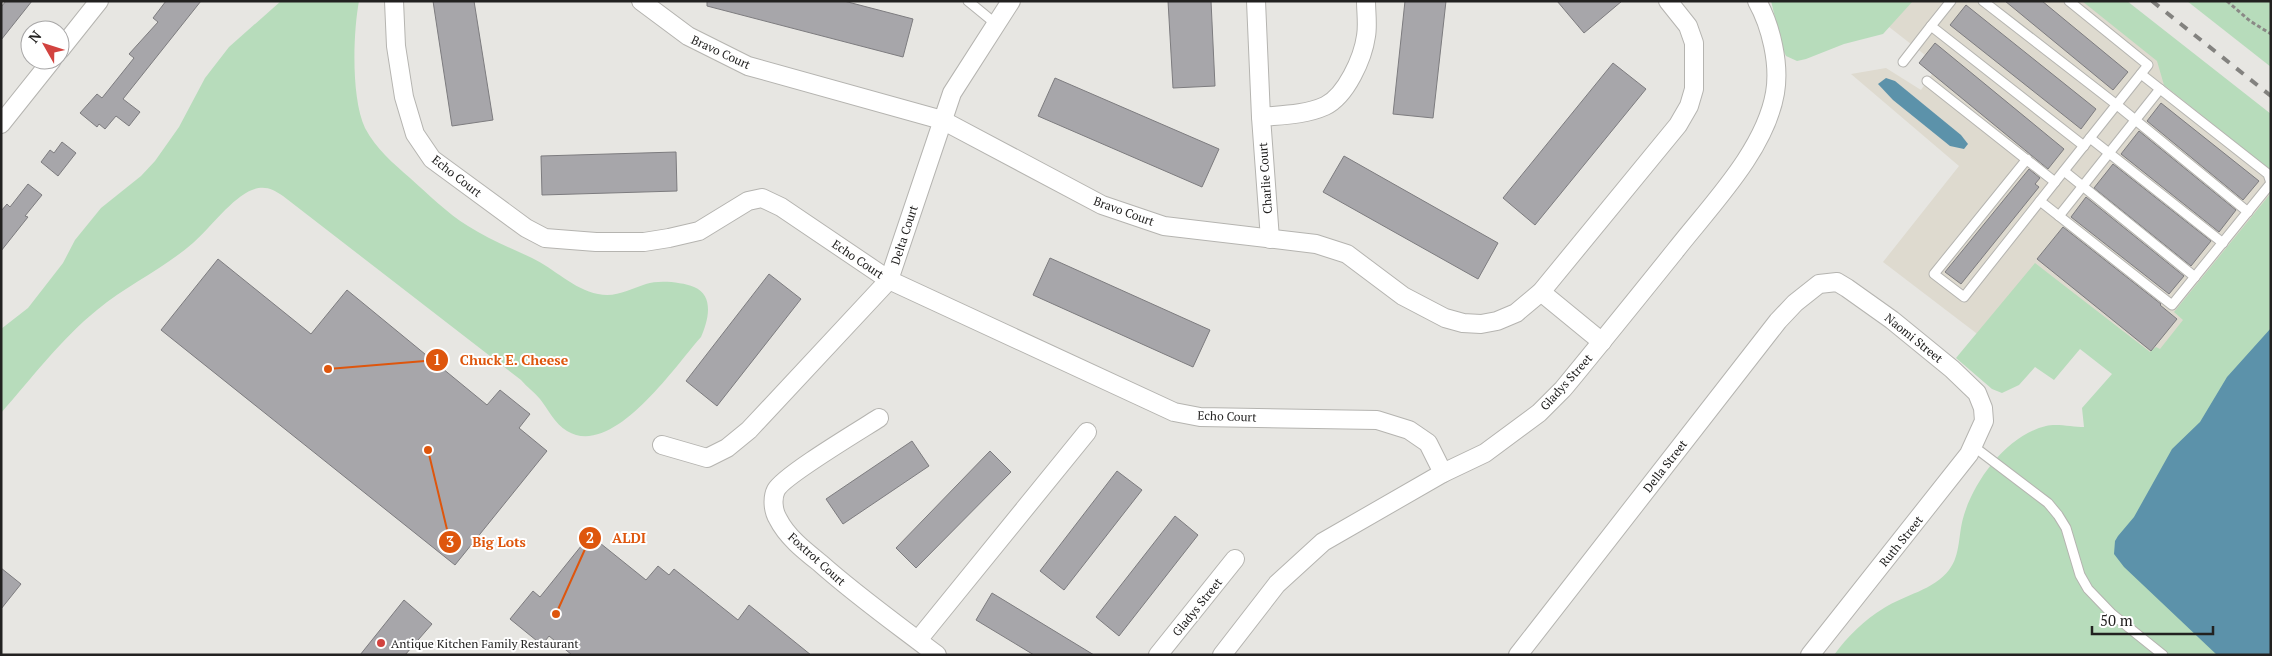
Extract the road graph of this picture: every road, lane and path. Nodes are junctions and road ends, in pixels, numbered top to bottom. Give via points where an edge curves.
1 (99, 1) edge
2 (394, 1) edge
3 (641, 1) edge
4 (968, 1) edge
5 (1011, 1) edge
6 (1256, 1) edge
7 (1366, 1) edge
8 (1668, 1) edge
9 (1951, 1) edge
10 (1982, 1) edge
11 (2069, 1) edge
12 (2227, 1) edge
13 (1759, 5) edge
14 (996, 24) junction
15 (1931, 26) junction
16 (2271, 34) edge
17 (70, 37) edge
18 (1903, 62) dead end
19 (44, 70) edge
20 (2141, 74) junction
21 (1927, 81) dead end
22 (2160, 89) junction
23 (2117, 105) junction
24 (1261, 117) junction
25 (942, 120) junction
26 (2135, 120) junction
27 (1, 124) edge
28 (2090, 138) junction
29 (2084, 146) junction
30 (2109, 153) junction
31 (2027, 159) junction
32 (2064, 171) junction
33 (2055, 182) junction
34 (2271, 183) edge
35 (2083, 186) junction
36 (2040, 201) junction
37 (2248, 212) junction
38 (2059, 216) junction
39 (1270, 239) junction
40 (2223, 243) junction
41 (2195, 277) junction
42 (889, 280) junction
43 (1819, 284) joint
44 (1541, 292) junction
45 (1602, 342) junction
46 (879, 418) dead end
47 (1984, 421) joint
48 (1087, 432) dead end
49 (662, 445) dead end
50 (1973, 446) junction
51 (1443, 473) junction
52 (1235, 559) dead end
53 (918, 640) junction
54 (937, 655) edge
55 (1158, 655) edge
56 (1222, 655) edge
57 (1518, 655) edge
58 (1810, 655) edge
59 (2163, 655) edge

1 - 17 street
2 - 42 street, Echo Court via 396,46 404,97 415,134 432,159 526,228 545,238 568,242 644,242 699,231 748,201 762,198
3 - 25 street, Bravo Court via 688,36 748,66
4 - 14 lane
5 - 14 street, Delta Court
6 - 24 street, Charlie Court
7 - 24 street via 1366,36 1357,68 1342,91 1326,106 1302,114
8 - 44 street via 1688,26 1694,42 1694,89 1689,106 1669,136
9 - 15 lane
10 - 23 lane
11 - 20 lane via 2148,65
12 - 16 path
13 - 45 street, Gladys Street via 1771,38 1776,65 1776,92 1763,130 1719,195
14 - 25 street, Delta Court via 952,93
15 - 18 lane
15 - 29 lane
19 - 27 street
20 - 22 lane
20 - 23 lane
21 - 31 lane
22 - 26 lane
22 - 34 lane via 2268,174
23 - 26 lane
23 - 28 lane
24 - 39 street, Charlie Court
25 - 39 street, Bravo Court via 1102,205 1164,226
25 - 42 street, Delta Court
26 - 30 lane
26 - 37 lane
28 - 29 lane
28 - 30 lane
29 - 32 lane
30 - 35 lane
30 - 40 lane
31 - 33 lane
31 - 36 lane via 1934,274 1964,298
32 - 33 lane
32 - 35 lane
33 - 36 lane
34 - 37 lane
35 - 38 lane
35 - 41 lane
36 - 38 lane
37 - 40 lane
38 - 41 lane via 2172,305
39 - 44 street, Bravo Court via 1316,244 1347,254 1403,296 1445,318 1463,323 1497,321 1516,313
40 - 41 lane
42 - 49 street, Delta Court via 749,430 726,448 707,458
42 - 51 street, Echo Court via 1174,412 1200,417 1376,420 1409,430 1428,443
43 - 47 street, Naomi Street via 1837,282 1848,288 1952,369 1976,393 1983,408
43 - 57 street, Della Street via 1778,321
44 - 45 street
45 - 51 street, Gladys Street via 1539,413 1485,453
46 - 53 street, Foxtrot Court via 796,472 776,489 773,504 777,518 788,534 810,555
47 - 50 street, Ruth Street
48 - 53 street
50 - 58 street, Ruth Street
50 - 59 lane via 2048,503 2066,528 2080,576 2088,589 2112,614
51 - 56 street, Gladys Street via 1323,542 1277,584
52 - 55 street, Gladys Street
53 - 54 street, Foxtrot Court

